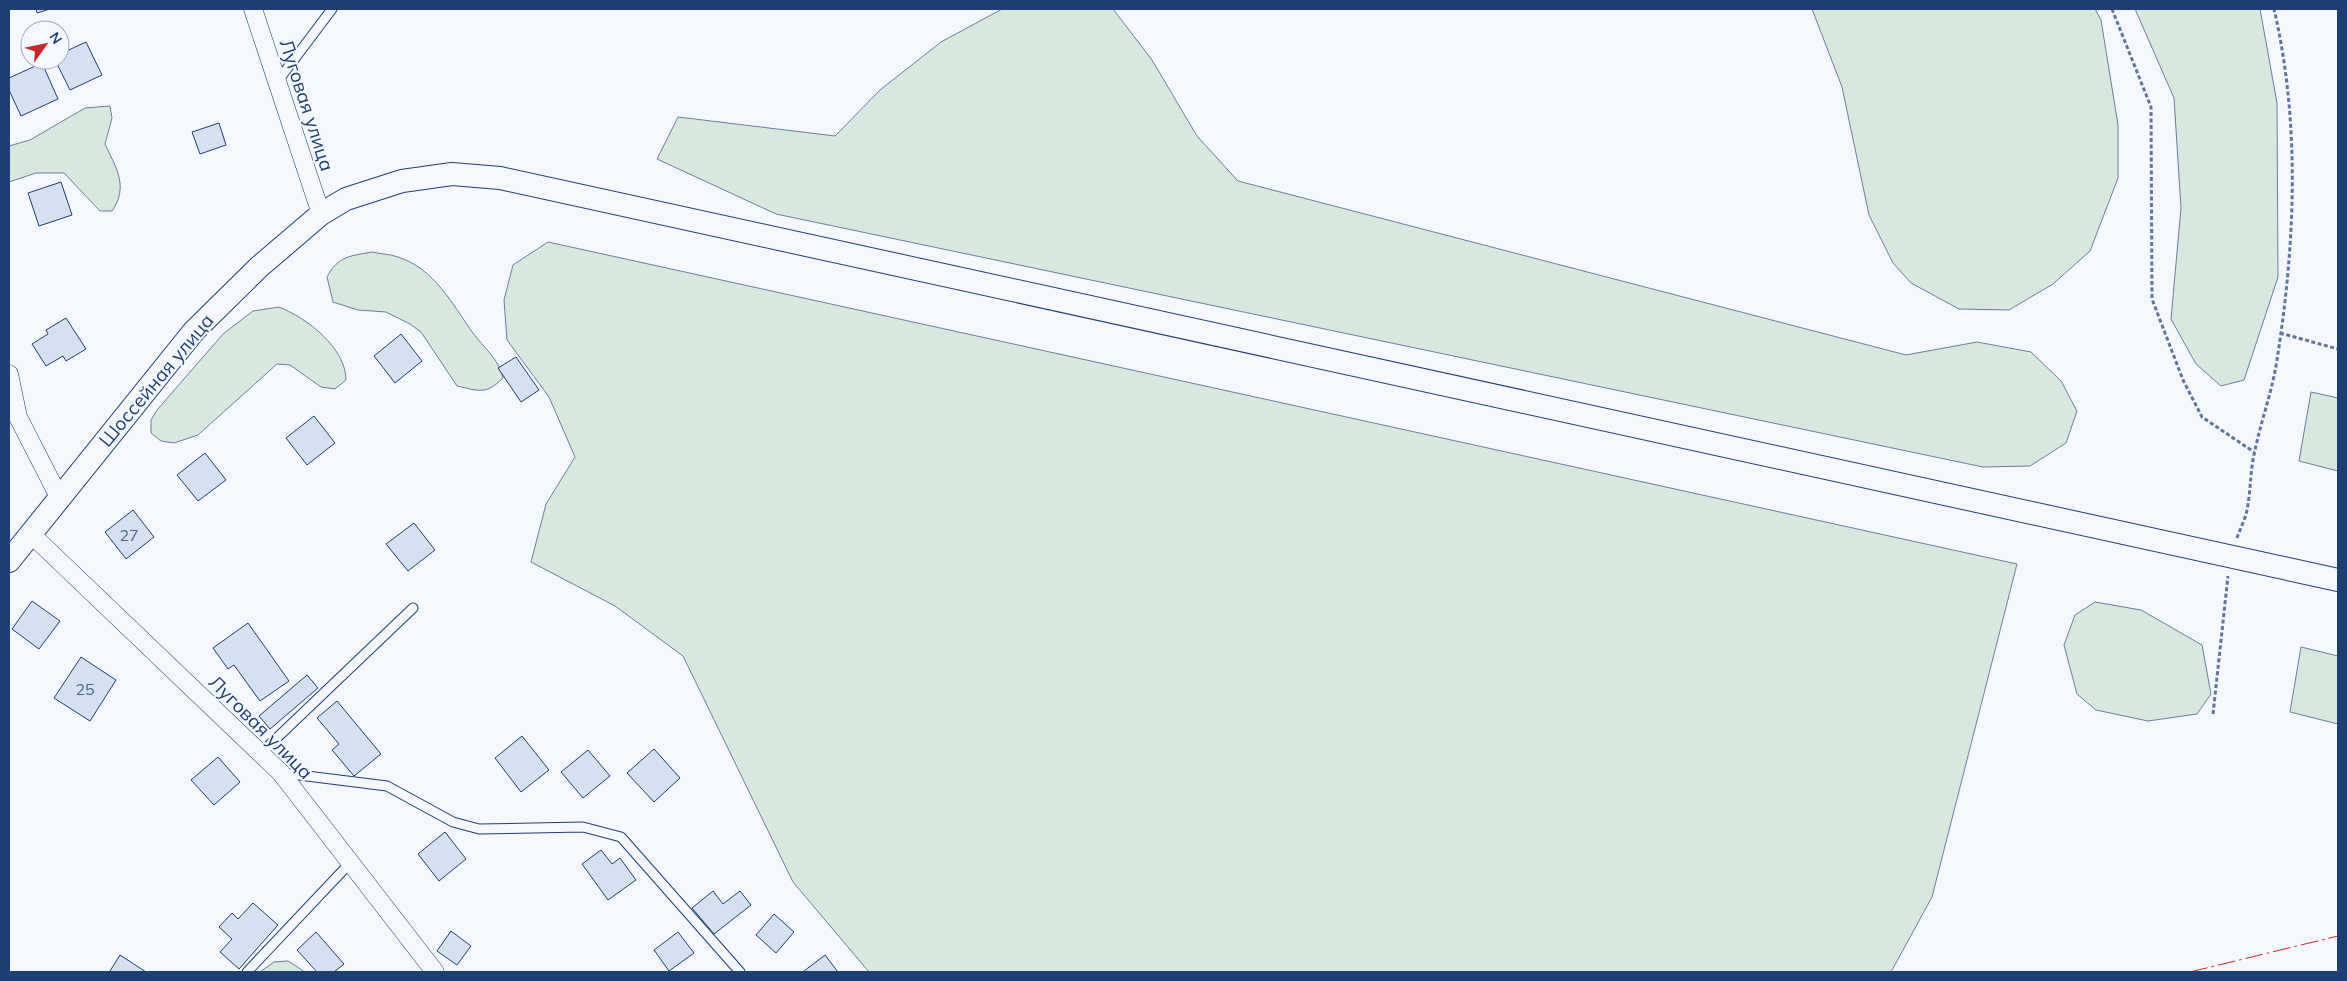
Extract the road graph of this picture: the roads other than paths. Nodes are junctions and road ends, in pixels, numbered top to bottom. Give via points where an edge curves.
1 (253, 9) edge
2 (332, 9) edge
3 (277, 82) junction
4 (321, 214) junction
5 (9, 374) edge
6 (59, 497) junction
7 (31, 534) junction
8 (9, 561) edge
9 (2338, 580) edge
10 (412, 608) dead end
11 (261, 753) junction
12 (282, 773) junction
13 (350, 863) junction
14 (247, 972) edge
15 (434, 972) edge
16 (740, 972) edge

1 - 3 street, Луговая улица
2 - 3 lane
3 - 4 street, Луговая улица
4 - 6 street, Шоссейная улица via 259,267 194,331
4 - 9 street, Шоссейная улица via 346,199 402,181 452,174 500,178
5 - 6 street via 18,417
6 - 7 street, Шоссейная улица
7 - 8 street, Шоссейная улица
7 - 11 street, Луговая улица
10 - 11 lane
11 - 12 street, Луговая улица
12 - 13 street, Луговая улица
12 - 16 lane via 387,786 453,822 479,829 583,827 621,837
13 - 14 lane
13 - 15 street, Луговая улица

